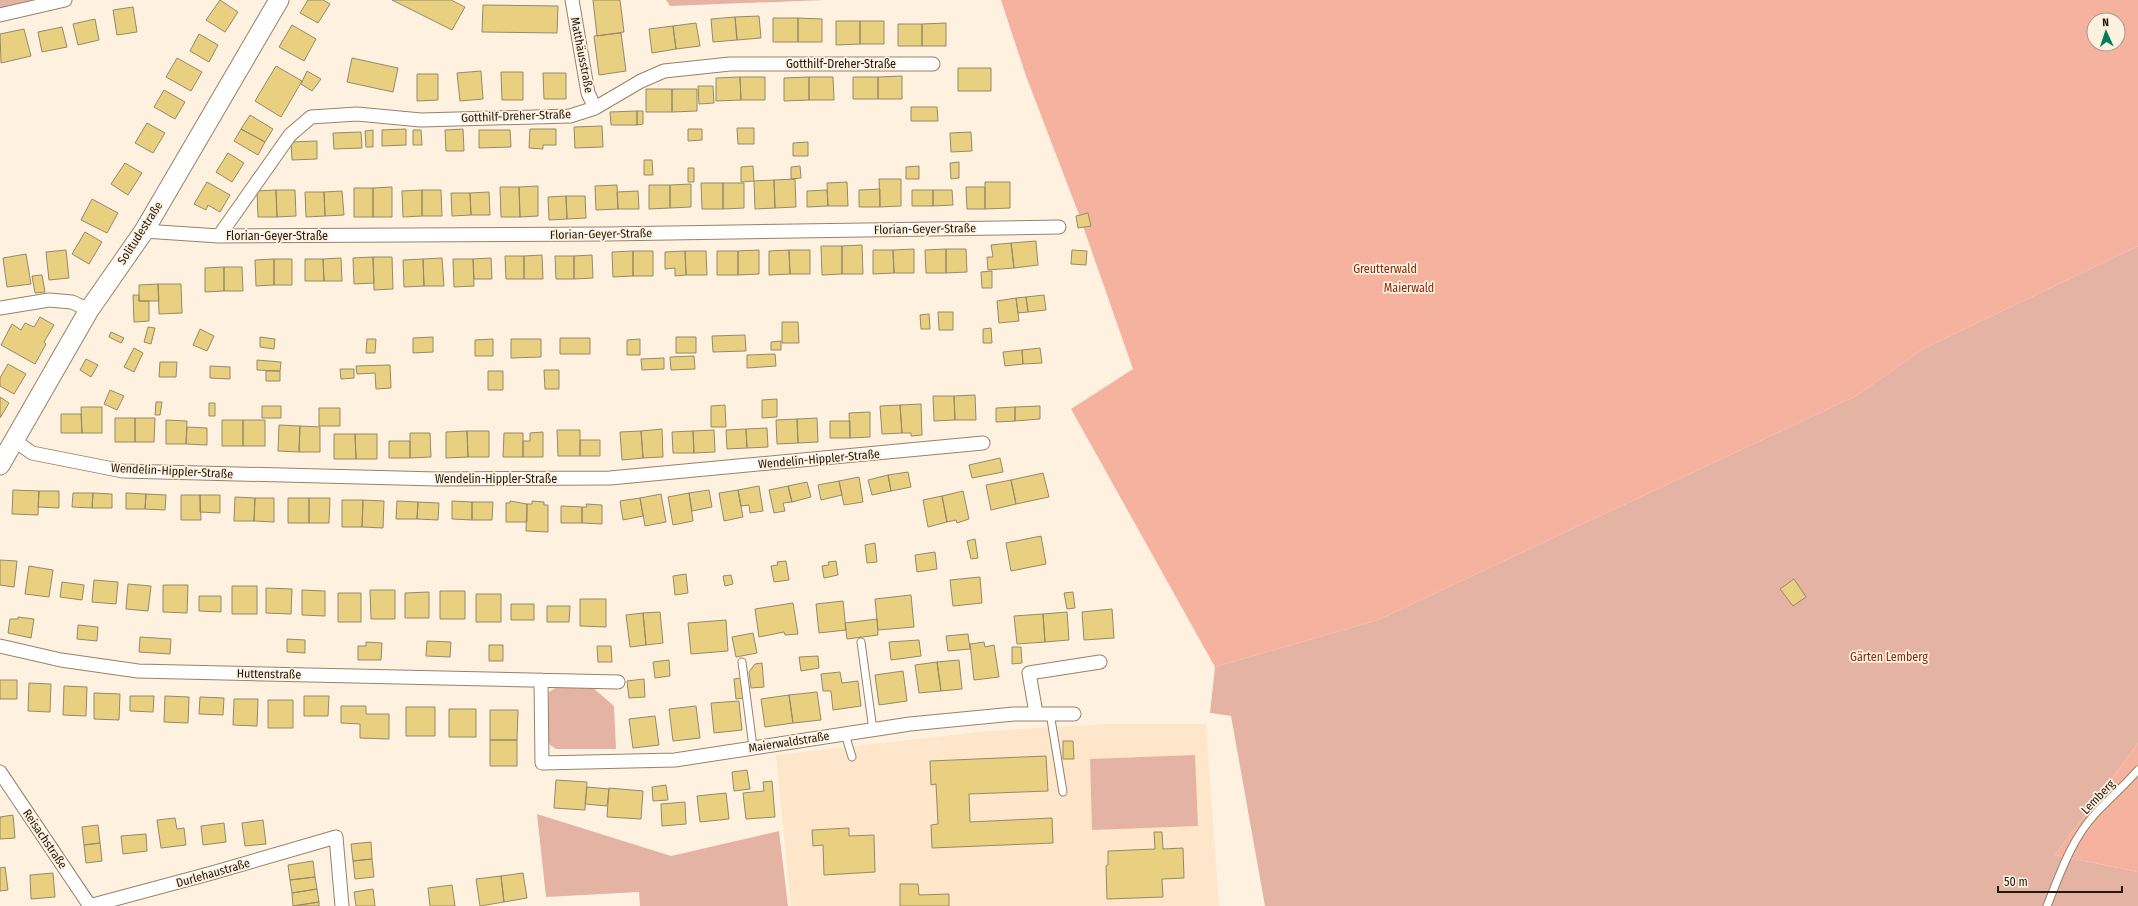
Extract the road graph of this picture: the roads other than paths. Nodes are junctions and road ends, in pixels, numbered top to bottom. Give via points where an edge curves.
1 (64, 0) edge
2 (279, 0) edge
3 (572, 0) edge
4 (0, 15) edge
5 (933, 64) dead end
6 (595, 108) junction
7 (1059, 228) dead end
8 (144, 231) junction
9 (219, 236) junction
10 (0, 308) edge
11 (89, 310) junction
12 (14, 440) junction
13 (983, 443) dead end
14 (0, 465) edge
15 (861, 642) dead end
16 (0, 646) edge
17 (742, 662) dead end
18 (1100, 662) dead end
19 (541, 680) junction
20 (618, 682) dead end
21 (1036, 713) junction
22 (1050, 713) junction
23 (1074, 714) dead end
24 (873, 730) junction
25 (845, 734) junction
26 (753, 748) junction
27 (852, 757) dead end
28 (2138, 770) edge
29 (0, 772) edge
30 (1063, 792) dead end
31 (106, 904) edge
32 (89, 906) edge
33 (342, 906) edge
34 (2047, 906) edge

1 - 4 street
2 - 8 main road, Solitudestraße
3 - 6 street, Matthäusstraße via 588,93
5 - 6 street, Gotthilf-Dreher-Straße via 730,64 664,71 641,81
6 - 9 street, Gotthilf-Dreher-Straße via 570,116 421,120 357,114 311,117 290,135
7 - 9 street, Florian-Geyer-Straße
8 - 9 street, Florian-Geyer-Straße
8 - 11 main road, Solitudestraße
10 - 11 street via 49,300 72,302
11 - 12 main road, Solitudestraße
12 - 13 street, Wendelin-Hippler-Straße via 32,453 123,471 437,479 610,478
12 - 14 main road, Solitudestraße
15 - 24 lane
16 - 19 street, Huttenstraße via 61,660 138,671
17 - 26 lane
18 - 21 street via 1029,673
19 - 20 street, Huttenstraße
19 - 26 street, Maierwaldstraße via 542,763 675,760
21 - 22 street, Maierwaldstraße
21 - 24 street, Maierwaldstraße via 910,724
22 - 23 street, Maierwaldstraße
22 - 30 lane
24 - 25 street, Maierwaldstraße
25 - 26 street, Maierwaldstraße
25 - 27 lane
28 - 34 lane, Lemberg via 2095,814 2076,840 2063,864
29 - 32 street, Reisachstraße
31 - 32 street, Durlehaustraße
31 - 33 street, Durlehaustraße via 336,837

